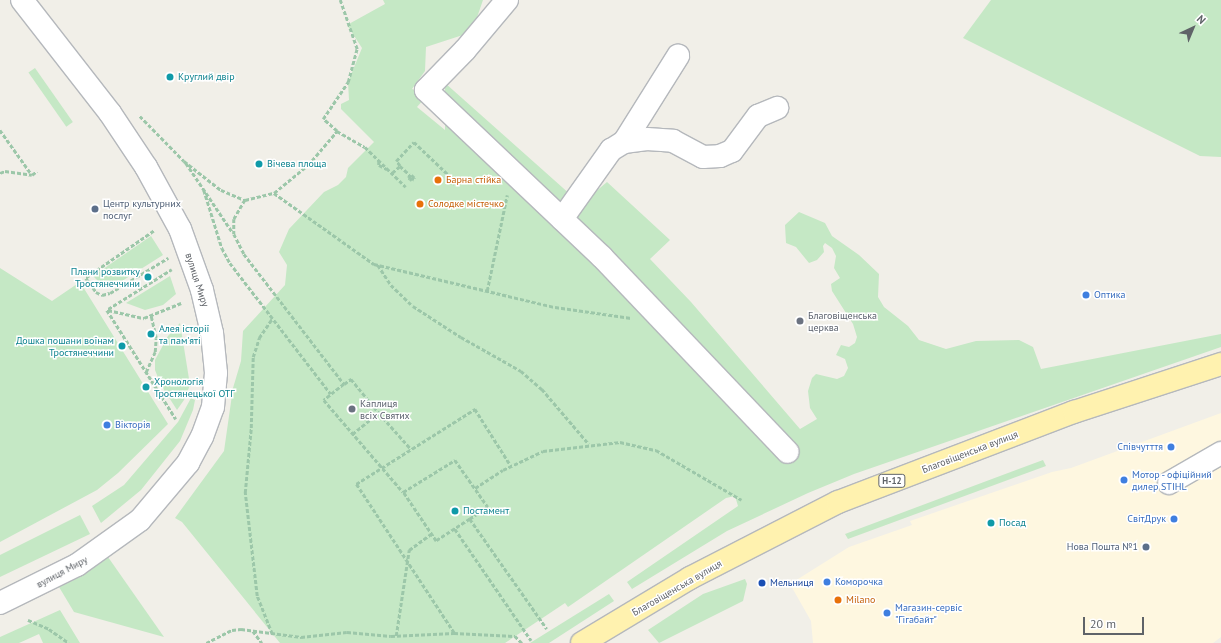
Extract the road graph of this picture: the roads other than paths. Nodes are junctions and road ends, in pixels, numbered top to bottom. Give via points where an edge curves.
1 (22, 0) edge
2 (507, 0) edge
3 (678, 56) dead end
4 (777, 108) dead end
5 (624, 142) junction
6 (562, 219) junction
7 (1221, 364) edge
8 (788, 452) dead end
9 (1221, 453) edge
10 (1169, 483) dead end
11 (0, 603) edge
12 (582, 643) edge

1 - 11 street, вулиця Миру via 110,113 146,167 180,229 202,290 212,333 216,373 213,407 202,438 188,463 140,520 78,565
2 - 6 street via 465,50 426,90
3 - 5 street
4 - 5 street via 758,116 732,151 720,156 703,157 673,141 647,139
5 - 6 street via 611,150
6 - 8 street via 602,257
7 - 12 main road, Благовіщенська вулиця / Н-12 via 1074,412 838,502 690,578
9 - 10 street

